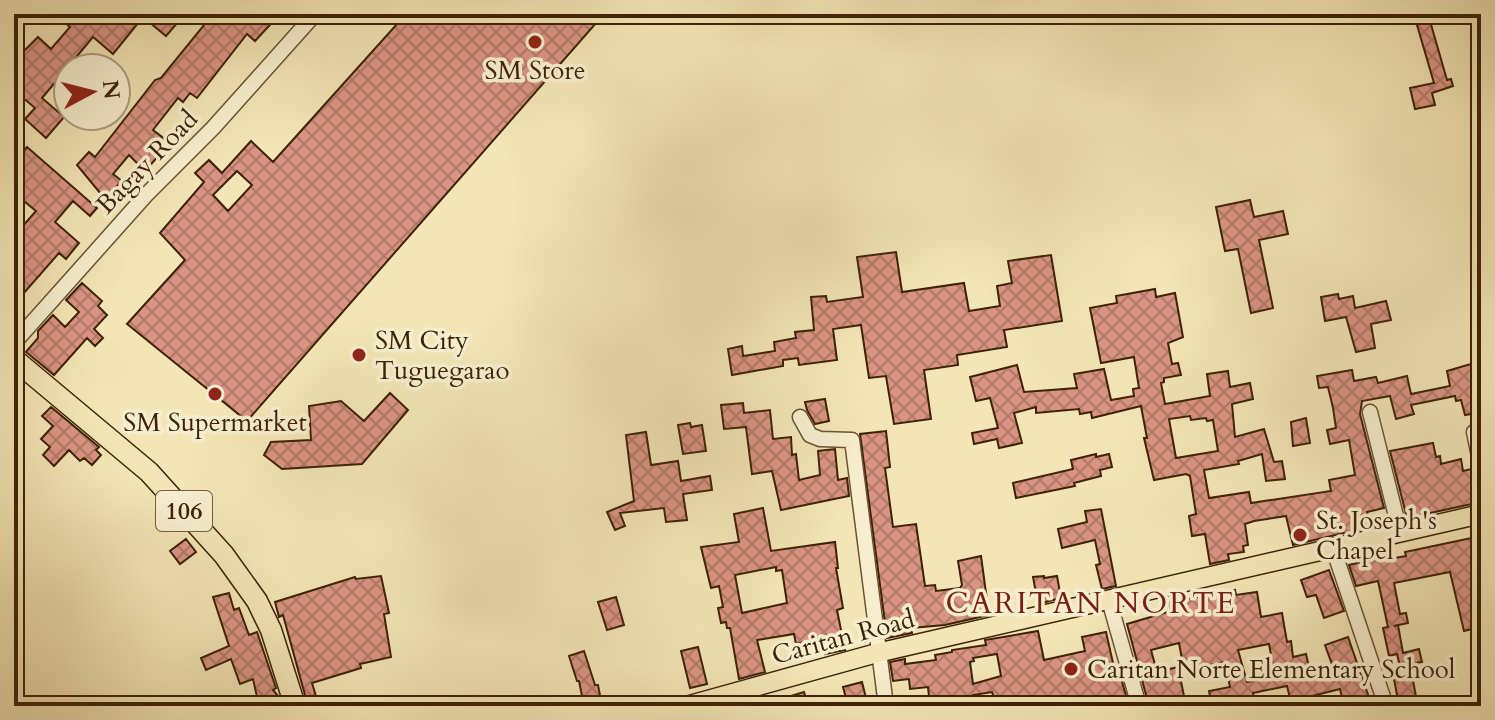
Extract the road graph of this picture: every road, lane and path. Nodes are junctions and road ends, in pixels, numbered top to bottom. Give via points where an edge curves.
1 (315, 14) edge
2 (14, 343) edge
3 (14, 359) edge
4 (1370, 412) dead end
5 (800, 417) dead end
6 (1474, 432) dead end
7 (1481, 466) edge
8 (1481, 514) edge
9 (1400, 532) junction
10 (1333, 548) junction
11 (1109, 600) junction
12 (877, 653) junction
13 (295, 706) edge
14 (686, 706) edge
15 (886, 706) edge
16 (1139, 706) edge
17 (1386, 706) edge

1 - 2 street, Bagay Road
3 - 13 highway, 106 via 149,472 224,555 267,621
4 - 9 street
5 - 12 street via 810,435 852,440
6 - 7 street
8 - 9 main road, Caritan Road
9 - 10 main road, Caritan Road
10 - 11 main road, Caritan Road
10 - 17 street
11 - 12 main road, Caritan Road
11 - 16 street
12 - 14 main road, Caritan Road
12 - 15 street

